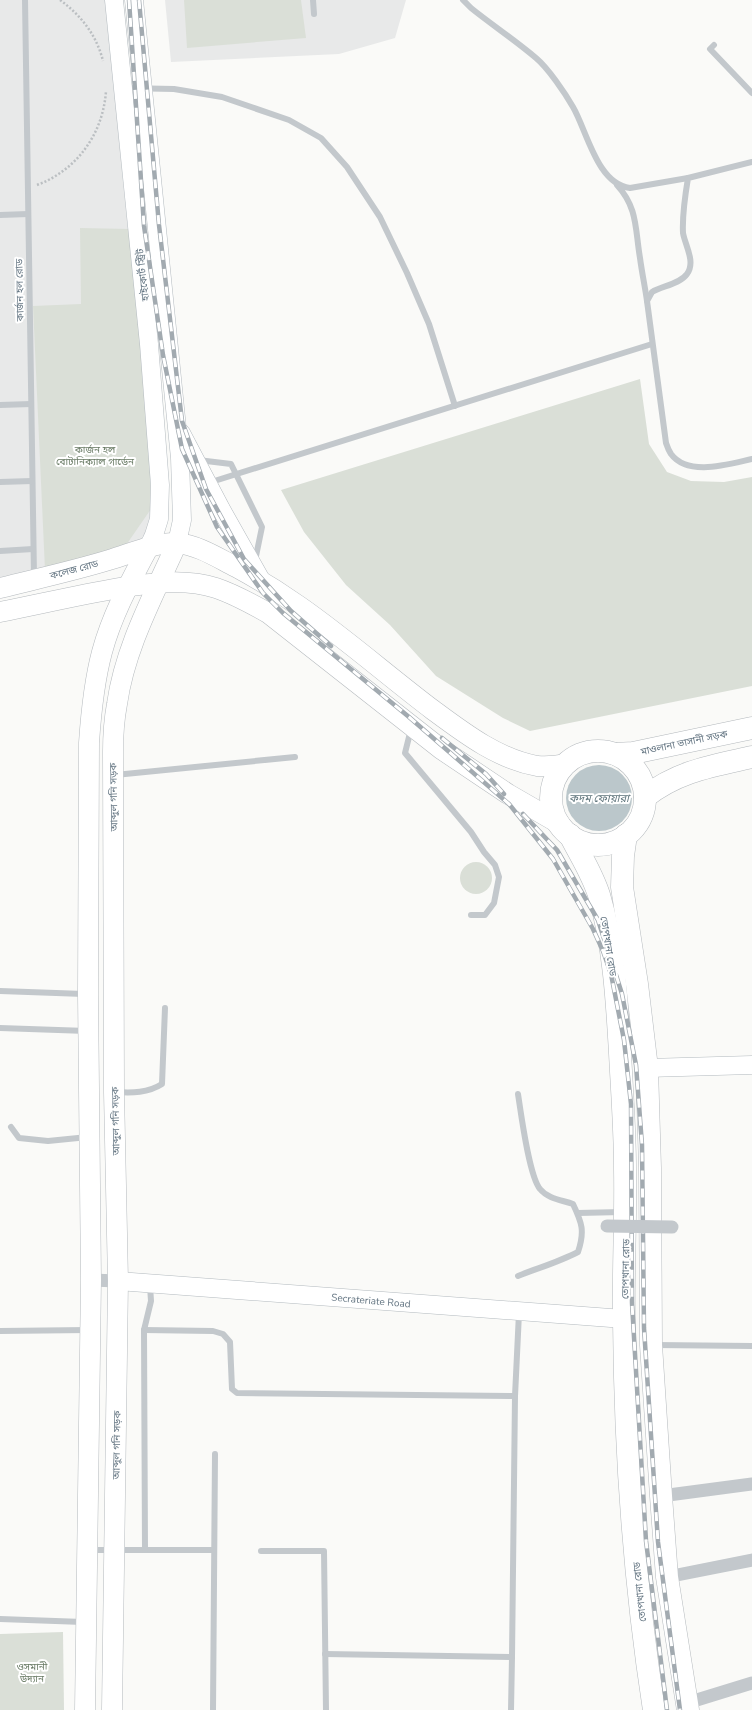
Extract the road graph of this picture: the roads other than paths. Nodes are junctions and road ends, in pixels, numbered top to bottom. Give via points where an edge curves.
1 (25, 0) edge
2 (114, 0) edge
3 (134, 0) edge
4 (313, 0) edge
5 (463, 0) edge
6 (314, 14) dead end
7 (714, 45) dead end
8 (114, 88) junction
9 (143, 89) junction
10 (752, 94) edge
11 (752, 162) edge
12 (688, 178) junction
13 (615, 183) junction
14 (28, 214) junction
15 (0, 215) edge
16 (647, 301) junction
17 (652, 344) junction
18 (31, 404) junction
19 (0, 405) edge
20 (455, 406) junction
21 (176, 424) junction
22 (194, 459) junction
23 (752, 459) edge
24 (237, 474) junction
25 (32, 481) junction
26 (0, 482) edge
27 (207, 483) junction
28 (177, 543) junction
29 (148, 548) junction
30 (34, 550) junction
31 (0, 551) edge
32 (257, 573) junction
33 (34, 580) junction
34 (159, 583) junction
35 (128, 587) junction
36 (0, 588) edge
37 (0, 612) edge
38 (412, 726) junction
39 (752, 728) edge
40 (615, 754) junction
41 (752, 756) edge
42 (295, 757) dead end
43 (566, 764) junction
44 (113, 775) junction
45 (645, 797) junction
46 (565, 830) junction
47 (626, 835) junction
48 (471, 915) dead end
49 (0, 991) edge
50 (88, 994) junction
51 (165, 1008) dead end
52 (0, 1028) edge
53 (88, 1031) junction
54 (752, 1065) edge
55 (647, 1068) junction
56 (114, 1092) junction
57 (518, 1094) dead end
58 (11, 1127) dead end
59 (89, 1137) junction
60 (626, 1168) junction
61 (650, 1168) junction
62 (626, 1212) junction
63 (578, 1213) junction
64 (607, 1226) dead end
65 (672, 1227) dead end
66 (518, 1276) dead end
67 (90, 1280) junction
68 (118, 1280) junction
69 (150, 1282) junction
70 (519, 1312) junction
71 (624, 1319) junction
72 (90, 1330) junction
73 (144, 1330) junction
74 (0, 1331) edge
75 (651, 1345) junction
76 (752, 1346) edge
77 (515, 1396) junction
78 (215, 1454) dead end
79 (752, 1484) edge
80 (661, 1496) junction
81 (87, 1550) junction
82 (114, 1550) junction
83 (145, 1550) junction
84 (214, 1550) junction
85 (261, 1551) dead end
86 (752, 1560) edge
87 (667, 1577) junction
88 (0, 1619) edge
89 (87, 1622) junction
90 (86, 1650) junction
91 (113, 1651) junction
92 (325, 1654) junction
93 (512, 1657) junction
94 (752, 1683) edge
95 (687, 1706) edge
96 (85, 1710) edge
97 (112, 1710) edge
98 (213, 1710) edge
99 (326, 1710) edge
100 (511, 1710) edge
101 (654, 1710) edge

1 - 14 lane, কার্জন হল রোড
2 - 8 main road, হাইকোর্ট স্ট্রিট
3 - 9 main road, হাইকোর্ট স্ট্রিট
4 - 6 lane
5 - 13 lane via 537,59 573,107 596,159
7 - 10 lane via 710,49
8 - 9 lane
8 - 29 main road, হাইকোর্ট স্ট্রিট via 149,344 160,485 159,519
9 - 20 lane via 174,89 222,97 289,120 321,138 347,167 380,217 429,324
9 - 21 main road, হাইকোর্ট স্ট্রিট
11 - 12 lane
12 - 13 lane via 630,188
12 - 16 lane via 683,216 690,266 687,274 680,280 652,292
13 - 16 lane via 626,196 636,220
14 - 15 lane
14 - 18 lane, কার্জন হল রোড
16 - 17 lane
17 - 20 lane
17 - 23 lane via 666,443 672,455 682,462 707,468
18 - 19 lane
18 - 25 lane, কার্জন হল রোড
20 - 24 lane
21 - 22 main road
21 - 28 main road, হাইকোর্ট স্ট্রিট via 182,491 182,520
22 - 24 lane via 231,464
22 - 27 main road
24 - 27 lane
24 - 32 lane via 262,527
25 - 26 lane
25 - 30 lane, কার্জন হল রোড
27 - 32 main road
28 - 29 main road, কলেজ রোড
28 - 32 main road
28 - 34 main road, আব্দুল গনি সড়ক
29 - 33 main road, কলেজ রোড
29 - 35 main road
30 - 31 lane
30 - 33 lane, কার্জন হল রোড
32 - 43 main road via 403,687 476,740 526,763 551,767
33 - 36 main road, কলেজ রোড
34 - 35 main road
34 - 38 main road via 192,583 216,588 254,605
34 - 44 main road, আব্দুল গনি সড়ক via 133,643 121,683 114,727
35 - 37 main road
35 - 50 main road via 102,652 91,708
38 - 46 main road via 441,749
38 - 48 lane via 405,753 471,832 495,865 499,877 494,903 485,915
39 - 40 highway, মাওলানা ভাসানী সড়ক via 633,753
40 - 43 highway via 606,751 589,752 580,754
40 - 45 highway via 626,760 641,778
41 - 45 highway via 695,770 672,779
42 - 44 lane
43 - 46 highway via 554,783 552,793 552,804
44 - 56 main road, আব্দুল গনি সড়ক
45 - 47 highway via 642,815
46 - 47 highway via 579,840 598,845 618,840
46 - 60 highway, তোপখানা রোড via 592,876 606,925 618,1018
47 - 55 highway via 622,887 638,984
49 - 50 lane
50 - 53 main road
51 - 56 lane via 162,1084 154,1089 132,1093
52 - 53 lane
53 - 59 main road
54 - 55 main road
55 - 61 highway
56 - 68 main road, আব্দুল গনি সড়ক
57 - 63 lane via 533,1172 540,1189 551,1198 573,1204
58 - 59 lane via 19,1138 48,1141
59 - 67 main road
60 - 61 highway
60 - 62 highway, তোপখানা রোড
61 - 75 highway
62 - 63 lane
62 - 71 highway, তোপখানা রোড
63 - 66 lane via 582,1222 582,1240 578,1252
64 - 65 street, bridge
67 - 68 street
67 - 72 main road
68 - 69 main road, Secrateriate Road
68 - 82 main road, আব্দুল গনি সড়ক
69 - 70 main road, Secrateriate Road
69 - 73 lane via 151,1301
70 - 71 main road, Secrateriate Road
70 - 77 lane
71 - 101 highway, তোপখানা রোড via 628,1468 634,1547
72 - 74 lane
72 - 81 main road
73 - 77 lane via 213,1331 223,1334 230,1342 232,1389 236,1393
73 - 83 lane
75 - 76 lane
75 - 80 highway
77 - 93 lane
78 - 84 lane
79 - 80 street
80 - 87 highway
81 - 82 lane
81 - 89 main road
82 - 83 lane
82 - 91 main road, আব্দুল গনি সড়ক
83 - 84 lane
84 - 98 lane
85 - 92 lane via 324,1551
86 - 87 street
87 - 95 highway
88 - 89 lane
89 - 90 main road
90 - 91 main road
90 - 96 main road
91 - 97 main road, আব্দুল গনি সড়ক
92 - 93 lane
92 - 99 lane
93 - 100 lane
94 - 95 street

